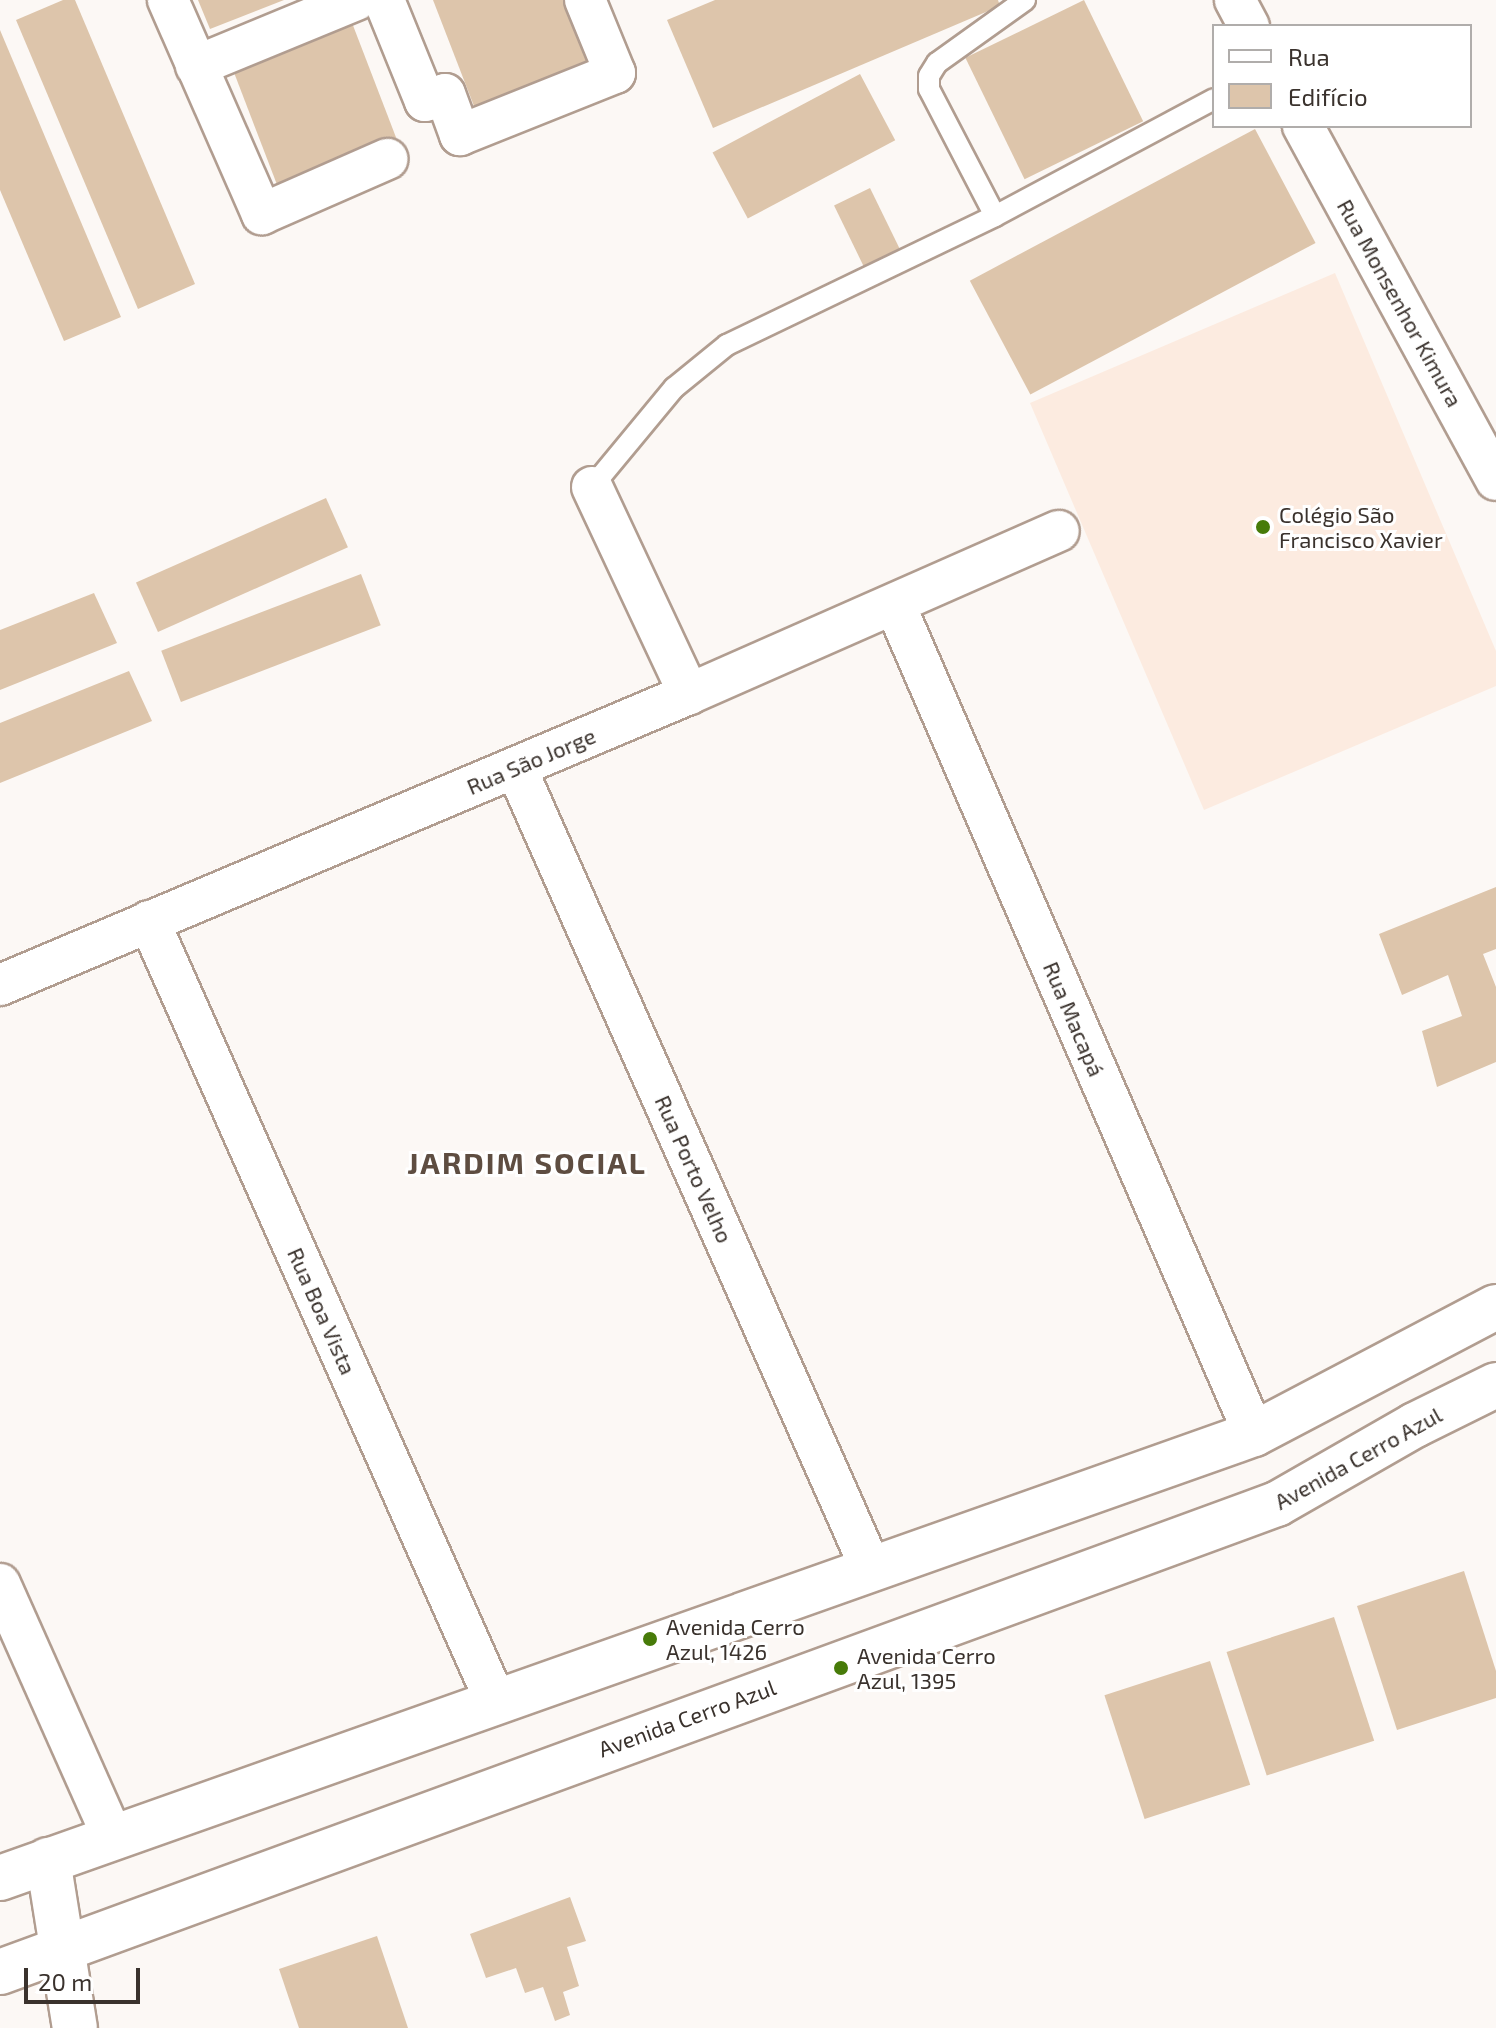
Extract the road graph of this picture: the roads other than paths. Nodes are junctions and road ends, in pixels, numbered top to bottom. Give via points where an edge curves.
1 (168, 0) edge
2 (356, 0) edge
3 (384, 0) edge
4 (585, 0) edge
5 (1025, 0) edge
6 (1235, 0) edge
7 (1248, 24) edge
8 (196, 66) junction
9 (1212, 100) edge
10 (1304, 128) edge
11 (387, 159) dead end
12 (995, 216) junction
13 (1496, 480) edge
14 (592, 487) joint
15 (1059, 531) dead end
16 (895, 605) junction
17 (689, 694) junction
18 (516, 768) junction
19 (149, 921) junction
20 (0, 985) edge
21 (1496, 1307) edge
22 (1427, 1344) junction
23 (1386, 1367) junction
24 (1496, 1385) edge
25 (1458, 1404) junction
26 (1415, 1425) junction
27 (1254, 1434) junction
28 (872, 1571) junction
29 (0, 1584) edge
30 (495, 1700) junction
31 (112, 1836) junction
32 (48, 1860) junction
33 (0, 1878) edge
34 (61, 1946) junction
35 (0, 1972) edge
36 (75, 2028) edge

1 - 8 street
2 - 8 street
3 - 4 street via 425,101 445,94 460,135 615,73
5 - 12 lane via 946,56 929,76 929,89
6 - 7 street
8 - 11 street via 262,214
9 - 12 lane
10 - 13 street, Rua Monsenhor Kimura
12 - 14 lane via 727,345 674,388
14 - 17 street
15 - 16 street, Rua São Jorge
16 - 17 street, Rua São Jorge
16 - 27 street, Rua Macapá
17 - 18 street, Rua São Jorge
18 - 19 street, Rua São Jorge
18 - 28 street, Rua Porto Velho
19 - 20 street, Rua São Jorge
19 - 30 street, Rua Boa Vista
21 - 22 main road
22 - 23 main road
22 - 25 main road
23 - 26 main road
23 - 27 main road
24 - 25 main road, Avenida Cerro Azul
25 - 26 main road, Avenida Cerro Azul
26 - 34 main road, Avenida Cerro Azul via 1277,1504
27 - 28 main road
28 - 30 main road
29 - 31 street
30 - 31 main road
31 - 32 main road
32 - 33 main road
32 - 34 main road
34 - 35 main road, Avenida Cerro Azul
34 - 36 main road

